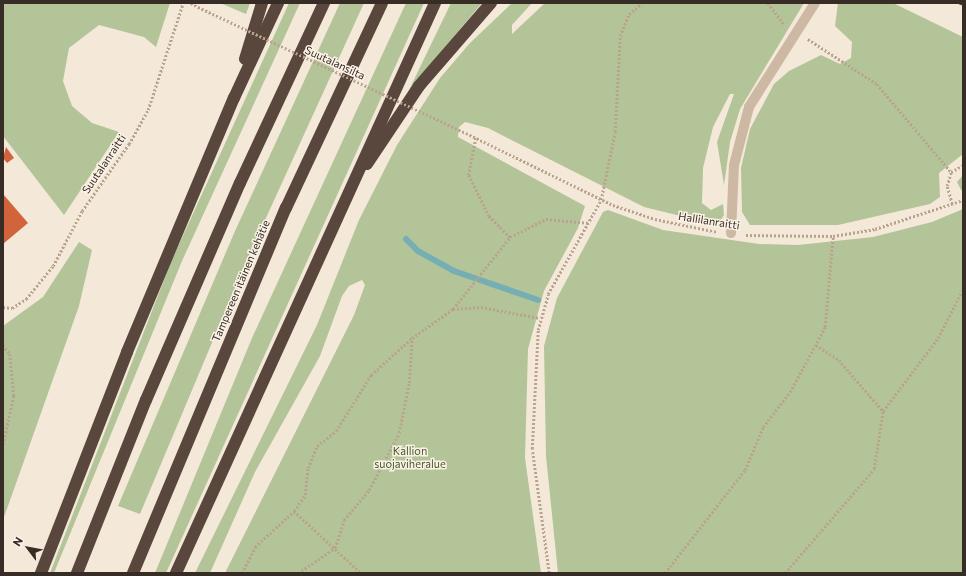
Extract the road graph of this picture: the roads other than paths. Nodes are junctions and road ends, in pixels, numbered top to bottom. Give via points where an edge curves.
1 (262, 3) edge
2 (278, 3) edge
3 (324, 3) edge
4 (382, 3) edge
5 (436, 3) edge
6 (491, 3) edge
7 (815, 3) edge
8 (234, 98) junction
9 (349, 189) junction
10 (731, 233) road end
11 (41, 573) edge
12 (76, 573) edge
13 (133, 573) edge
14 (176, 573) edge

1 - 8 highway
2 - 8 highway
3 - 12 highway via 240,183 146,400
4 - 13 highway, Tampereen itäinen kehätie via 286,208
5 - 9 highway
6 - 9 highway via 419,86
7 - 10 lane via 749,107 734,165
8 - 11 highway via 122,366
9 - 14 highway

